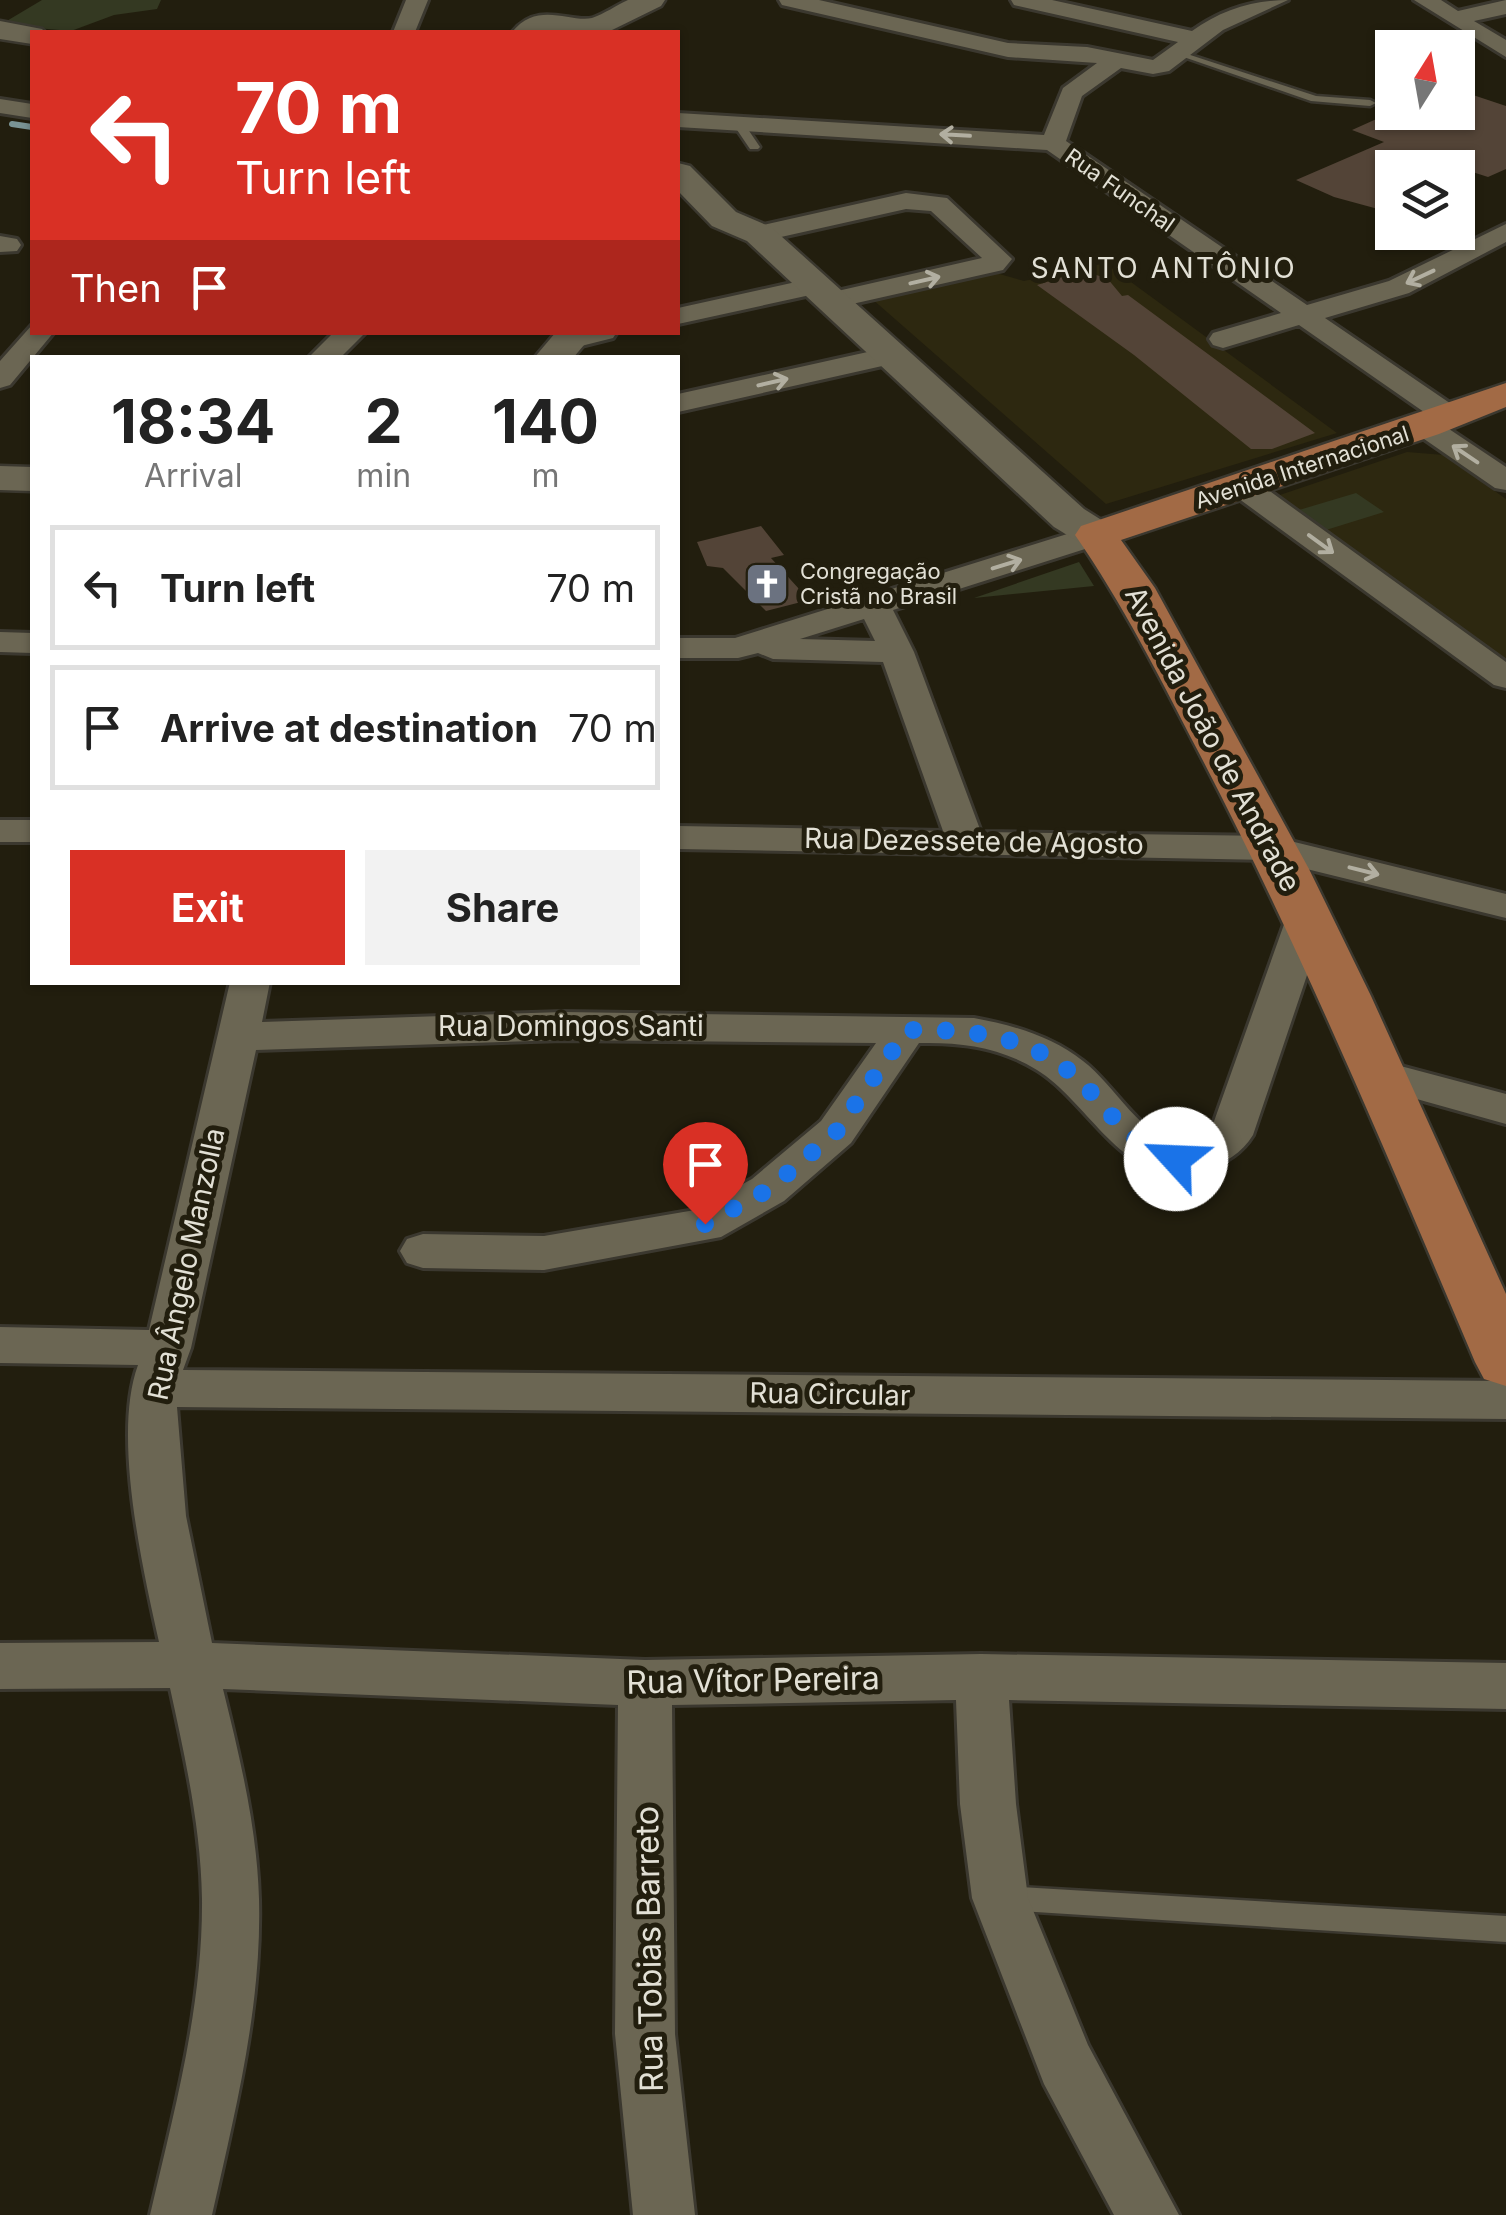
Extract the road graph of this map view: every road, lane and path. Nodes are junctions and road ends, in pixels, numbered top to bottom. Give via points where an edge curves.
1 (417, 0) edge
2 (540, 0) edge
3 (790, 0) edge
4 (1022, 0) edge
5 (1425, 0) edge
6 (1264, 1) edge
7 (646, 3) edge
8 (1079, 5) edge
9 (1506, 7) edge
10 (1456, 18) junction
11 (578, 27) edge
12 (0, 30) edge
13 (405, 30) edge
14 (528, 30) edge
15 (530, 30) edge
16 (30, 34) edge
17 (1187, 46) junction
18 (1506, 50) edge
19 (1117, 60) junction
20 (1370, 104) dead end
21 (0, 106) edge
22 (30, 111) edge
23 (680, 120) edge
24 (739, 124) junction
25 (1052, 143) junction
26 (754, 147) dead end
27 (680, 157) edge
28 (680, 175) edge
29 (726, 221) junction
30 (1506, 232) edge
31 (822, 293) junction
32 (680, 316) edge
33 (1305, 318) junction
34 (38, 335) edge
35 (349, 335) edge
36 (1223, 339) dead end
37 (325, 355) edge
38 (890, 356) junction
39 (17, 364) edge
40 (1506, 394) edge
41 (680, 403) edge
42 (1437, 421) junction
43 (0, 478) edge
44 (30, 480) edge
45 (1506, 482) edge
46 (1242, 486) junction
47 (1096, 535) junction
48 (874, 606) junction
49 (0, 642) edge
50 (30, 643) edge
51 (680, 648) edge
52 (738, 648) junction
53 (897, 652) junction
54 (1506, 678) edge
55 (680, 838) edge
56 (965, 840) junction
57 (1270, 848) junction
58 (1506, 906) edge
59 (1307, 916) junction
60 (249, 985) edge
61 (907, 1030) junction
62 (236, 1037) junction
63 (1378, 1074) junction
64 (1506, 1109) edge
65 (423, 1251) dead end
66 (0, 1346) edge
67 (1506, 1362) edge
68 (161, 1368) junction
69 (1506, 1400) edge
70 (188, 1665) junction
71 (0, 1666) edge
72 (981, 1677) junction
73 (646, 1684) junction
74 (1506, 1686) edge
75 (1000, 1898) junction
76 (1506, 1929) edge
77 (181, 2215) edge
78 (664, 2215) edge
79 (1148, 2215) edge

1 - 13 street
2 - 11 main road
2 - 14 main road via 527,14
3 - 19 street via 1008,50
4 - 8 street
5 - 10 street
6 - 17 street
7 - 11 main road
8 - 17 street
9 - 10 street
10 - 18 street
11 - 15 main road via 539,24
12 - 16 main road
17 - 19 street via 1161,66
17 - 20 lane via 1315,99
19 - 25 street via 1071,93
21 - 22 street
23 - 24 street, Rua Funchal
25 -> 24 street, Rua Funchal
24 - 26 lane
25 - 33 street, Rua Funchal
27 - 29 main road, Avenida João de Andrade via 750,216
28 - 29 main road, Avenida João de Andrade
29 - 31 main road, Avenida João de Andrade
31 -> 29 street via 999,259 938,204 924,200
30 -> 33 street via 1400,286
31 - 32 street
31 - 38 main road, Avenida João de Andrade
33 - 36 street
33 - 42 street, Rua Funchal
34 - 39 street
35 - 37 street
41 -> 38 street
38 - 47 main road, Avenida João de Andrade
40 - 42 main road, Avenida Internacional
45 -> 42 street, Rua Funchal
42 - 46 main road, Avenida Internacional
43 - 44 main road
46 - 47 main road, Avenida Internacional
46 -> 54 street
48 -> 47 street
47 - 57 main road, Avenida João de Andrade via 1134,588
48 - 52 street
48 - 53 street
49 - 50 street
51 - 52 street
52 - 53 street
53 - 56 street
55 - 56 street, Rua Dezessete de Agosto
56 - 57 street, Rua Dezessete de Agosto
57 -> 58 street, Rua Dezessete de Agosto
57 - 59 main road, Avenida João de Andrade
59 - 61 street, Rua Domingos Santi via 1230,1135 1213,1153 1195,1159 1142,1146 1080,1081 1028,1044 957,1029
59 - 63 main road, Avenida João de Andrade
60 - 62 street, Rua Ângelo Manzolla
61 - 62 street, Rua Domingos Santi via 528,1024
61 - 65 street via 836,1132 768,1190 705,1224 544,1253
62 - 68 street, Rua Ângelo Manzolla
63 - 64 street
63 - 67 main road, Avenida João de Andrade
66 - 68 street, Rua Circular
68 - 69 street, Rua Circular
68 - 70 street, Rua Ângelo Manzolla via 159,1518
70 - 71 street, Rua Vítor Pereira
70 - 73 street, Rua Vítor Pereira
70 - 77 street, Rua Ângelo Manzolla via 206,1724 228,1857 228,1964 211,2083
72 - 73 street, Rua Vítor Pereira
72 - 74 street, Rua Vítor Pereira
72 - 75 street
73 - 78 street, Rua Tobias Barreto via 644,2034
75 - 76 lane
75 - 79 street via 1064,2063

